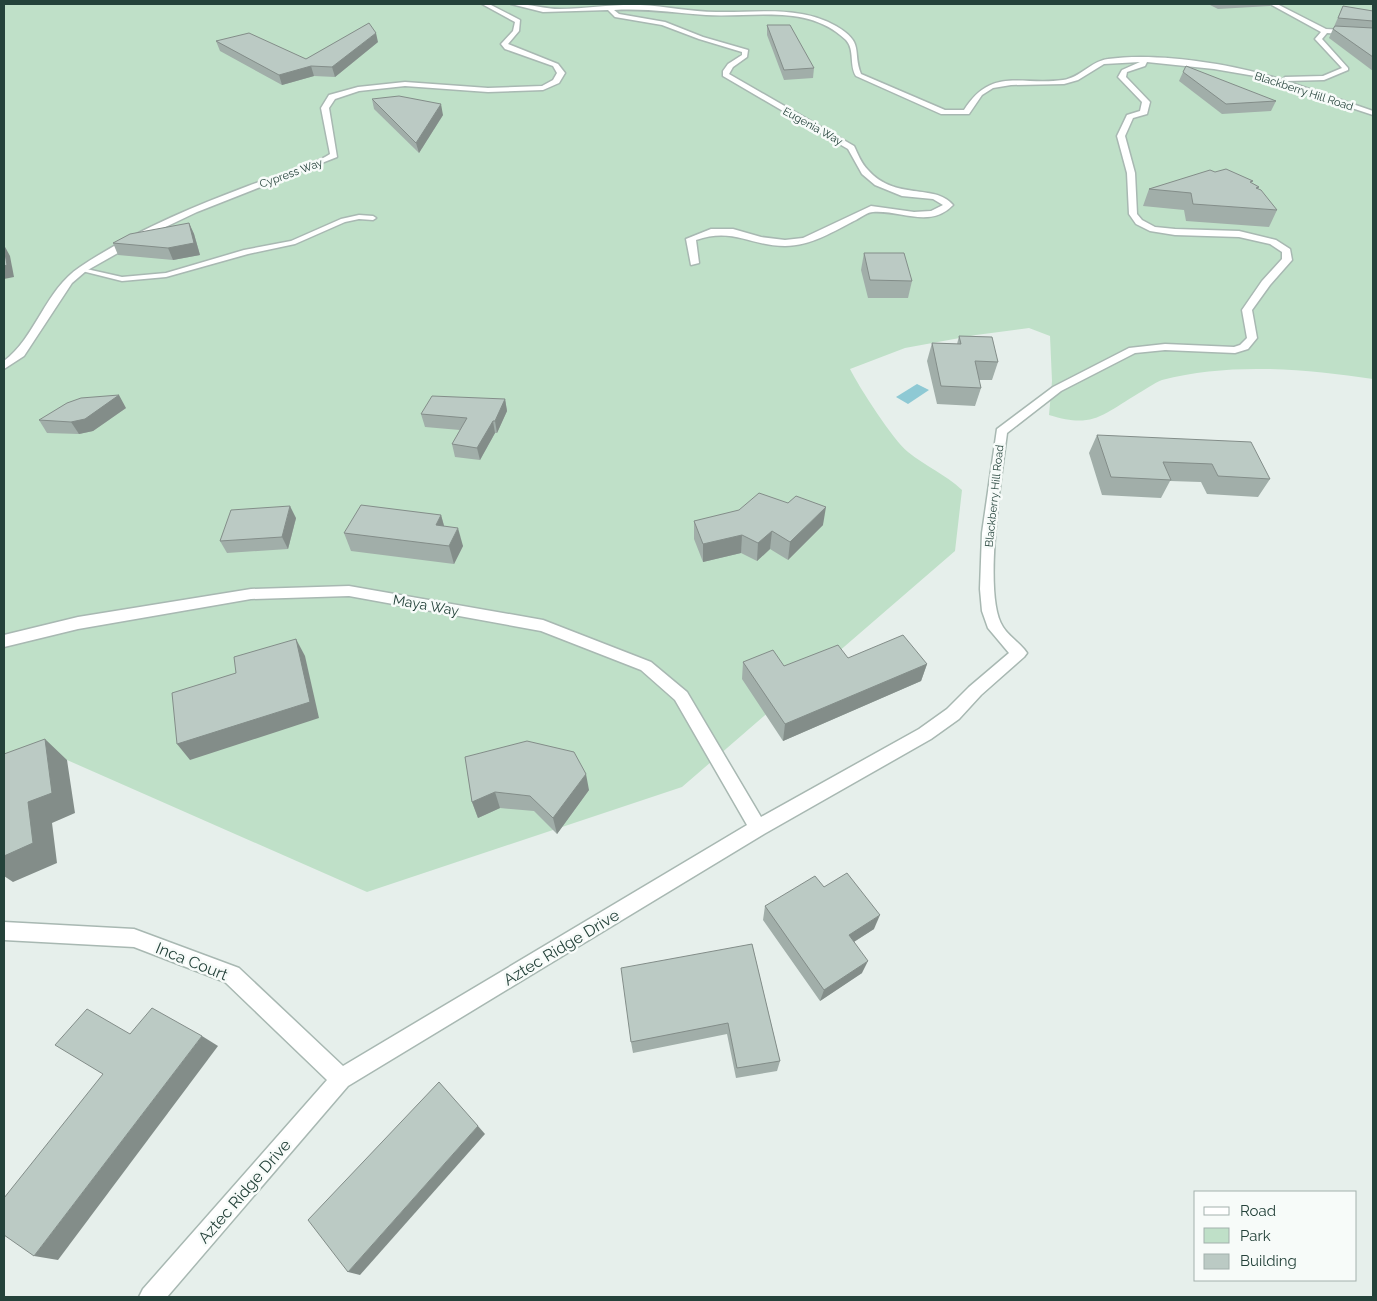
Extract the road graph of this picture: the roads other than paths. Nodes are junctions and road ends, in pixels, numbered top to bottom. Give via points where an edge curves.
1 (485, 4) edge
2 (514, 4) edge
3 (1272, 4) edge
4 (609, 8) junction
5 (1325, 31) junction
6 (1373, 34) edge
7 (1144, 61) junction
8 (1271, 78) junction
9 (1373, 113) edge
10 (373, 218) dead end
11 (694, 263) dead end
12 (82, 270) junction
13 (4, 366) edge
14 (4, 640) edge
15 (1019, 653) joint
16 (758, 828) junction
17 (4, 931) edge
18 (341, 1079) junction
19 (151, 1297) edge

1 - 12 street, Cypress Way via 518,21 516,31 504,44 507,48 556,65 561,73 556,81 543,88 488,90 405,84 358,89 332,97 326,108 334,155 330,158 194,210
2 - 4 street, Blackberry Hill Road via 553,10
3 - 5 street
4 - 7 street, Blackberry Hill Road via 715,14 796,14 822,20 850,41 856,52 855,70 858,75 944,112 966,112 983,90 1000,85 1066,82 1078,78 1097,64
4 - 11 street, Eugenia Way via 617,16 663,23 746,51 745,56 730,65 725,75 852,148 858,166 877,184 906,194 944,200 949,205 933,214 914,215 871,209 805,242 785,243 733,232 711,232 691,239
5 - 6 street
5 - 8 street via 1318,39 1346,69 1324,78
7 - 8 street, Blackberry Hill Road via 1239,71
7 - 15 street, Blackberry Hill Road via 1143,65 1124,71 1122,77 1146,102 1144,112 1130,117 1121,136 1131,173 1133,214 1139,222 1153,229 1239,234 1273,242 1287,251 1286,260 1247,310 1252,338 1244,347 1235,350 1165,347 1133,350 1058,389 1001,432 991,514 987,589 996,628
8 - 9 street, Blackberry Hill Road
10 - 12 lane via 343,220 293,243 247,252 166,275 122,279
12 - 13 street, Cypress Way via 68,281 20,354
14 - 16 street, Maya Way via 78,623 232,598 349,591 543,626 646,666 680,696
15 - 16 street, Aztec Ridge Drive via 974,691 953,714 925,734
16 - 18 street, Aztec Ridge Drive
17 - 18 street, Inca Court via 134,938 232,975
18 - 19 street, Aztec Ridge Drive

